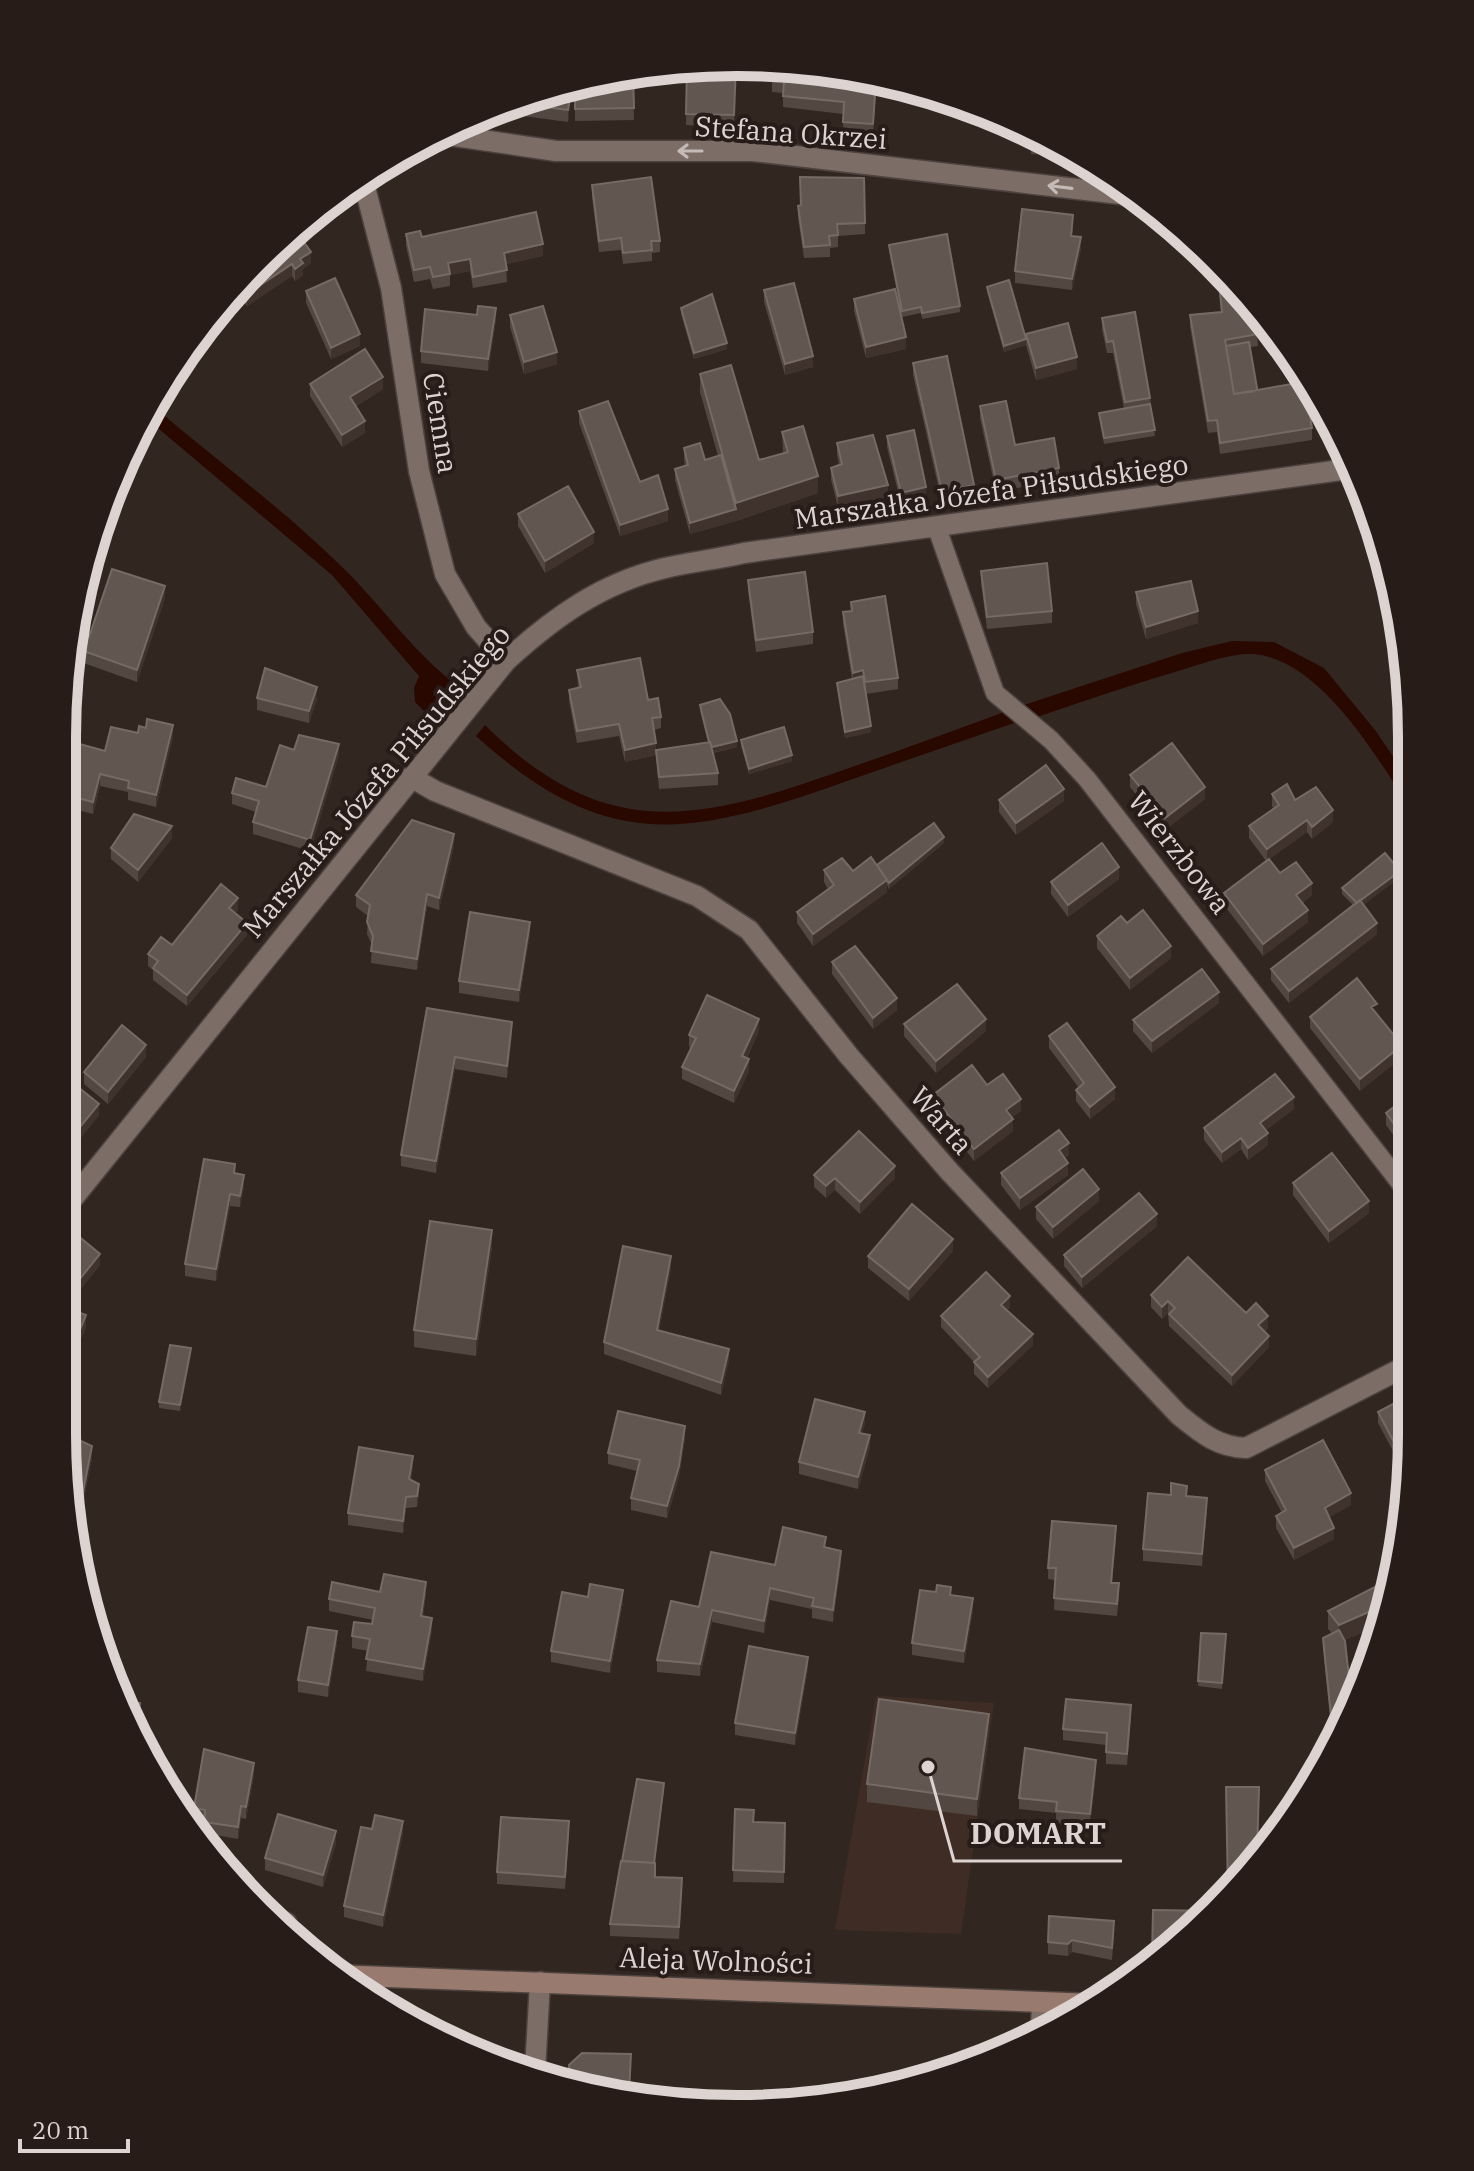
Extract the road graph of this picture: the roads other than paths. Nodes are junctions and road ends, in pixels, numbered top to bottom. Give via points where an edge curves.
1 (460, 137) edge
2 (366, 190) edge
3 (1112, 193) edge
4 (1342, 470) edge
5 (937, 528) junction
6 (506, 661) junction
7 (411, 777) junction
8 (1398, 1180) edge
9 (76, 1195) edge
10 (1398, 1370) edge
11 (359, 1976) edge
12 (540, 1982) junction
13 (1042, 2002) junction
14 (1073, 2003) edge
15 (1041, 2020) edge
16 (535, 2063) edge

3 -> 1 street, Stefana Okrzei via 753,151 556,151
2 - 6 street, Ciemna via 391,288 419,471 445,574 476,627
4 - 5 street, Marszałka Józefa Piłsudskiego
5 - 6 street, Marszałka Józefa Piłsudskiego via 744,553 655,571 573,605
5 - 8 lane, Wierzbowa via 995,693 1087,779
6 - 7 street, Marszałka Józefa Piłsudskiego
7 - 9 street, Marszałka Józefa Piłsudskiego
7 - 10 street, Warta via 697,896 749,930 949,1171 1179,1415 1210,1440 1246,1448
11 - 12 street, Aleja Wolności
12 - 13 street, Aleja Wolności
12 - 16 street
13 - 14 street, Aleja Wolności
13 - 15 street

